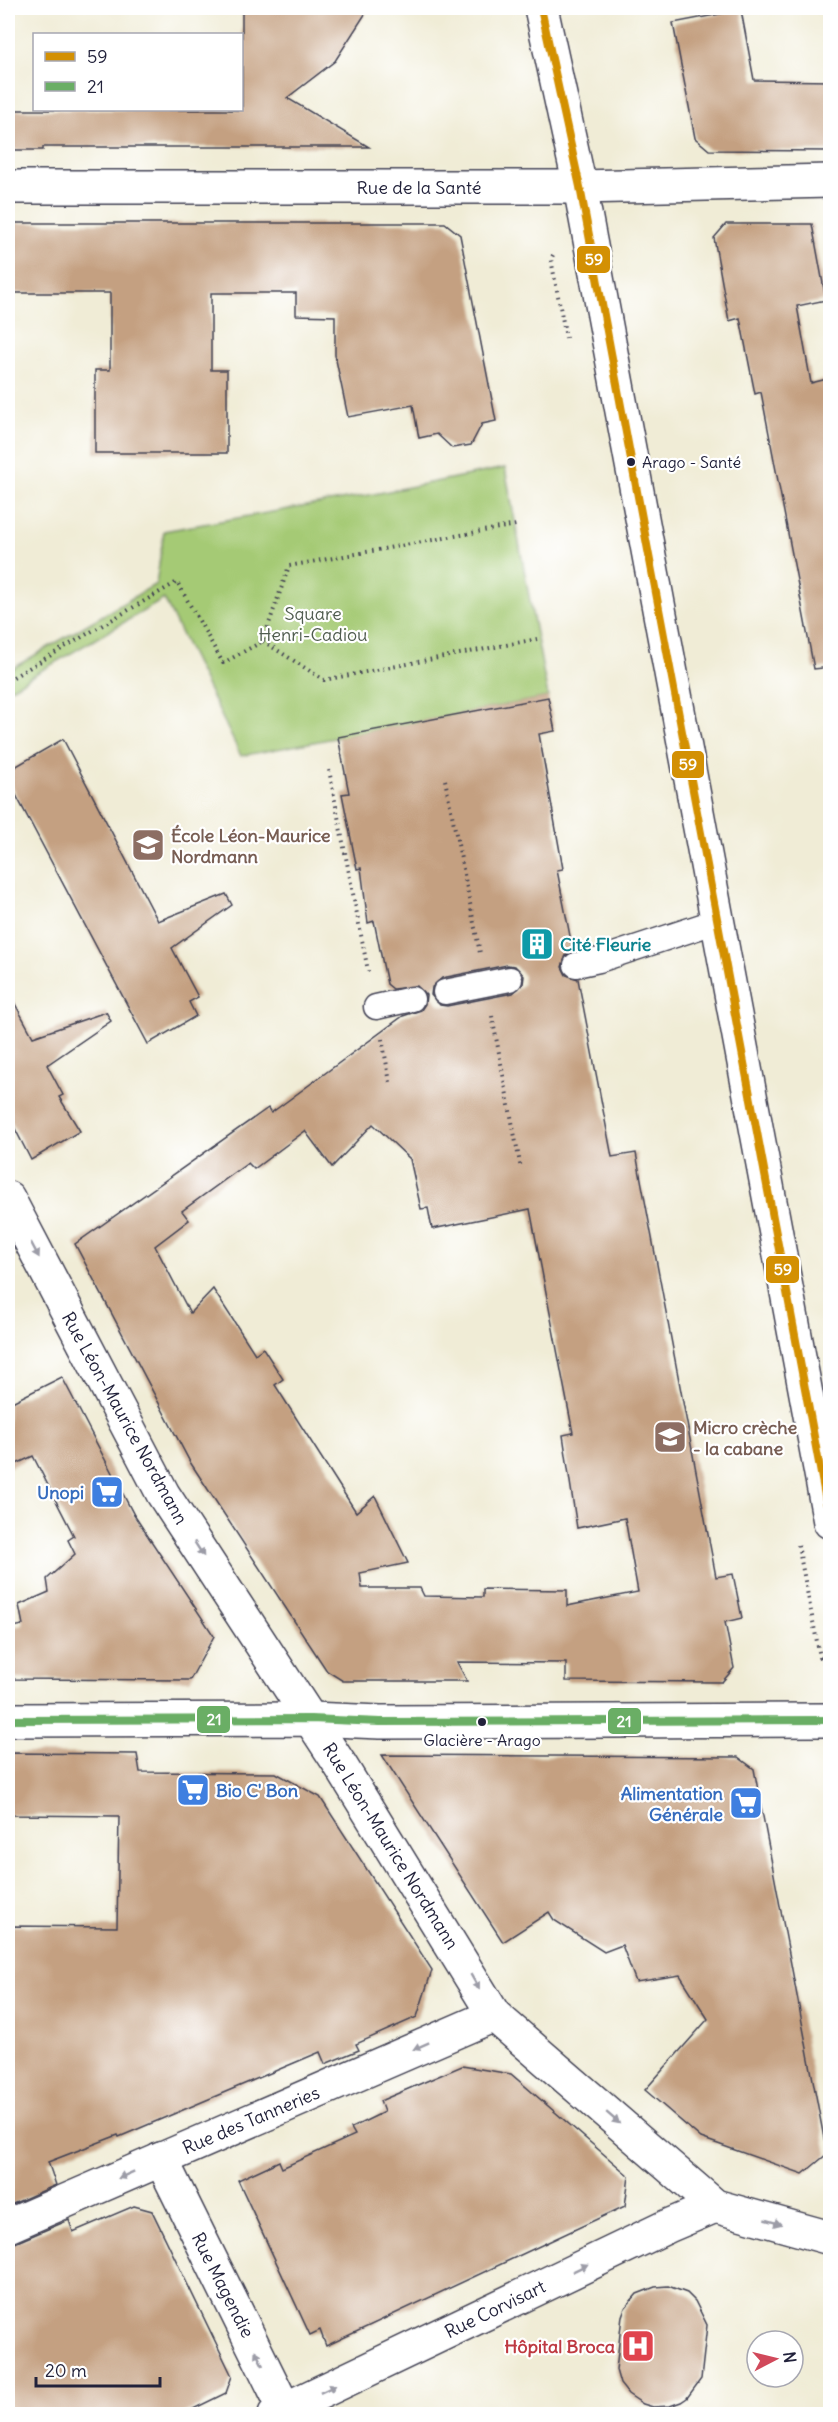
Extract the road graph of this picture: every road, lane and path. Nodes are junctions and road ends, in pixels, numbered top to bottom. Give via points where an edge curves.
1 (542, 8) edge
2 (831, 181) edge
3 (8, 187) edge
4 (580, 187) junction
5 (516, 525) dead end
6 (537, 639) dead end
7 (263, 641) junction
8 (8, 680) edge
9 (329, 770) dead end
10 (445, 780) dead end
11 (717, 921) junction
12 (576, 965) dead end
13 (510, 979) dead end
14 (486, 984) junction
15 (445, 992) dead end
16 (412, 999) dead end
17 (376, 1007) junction
18 (390, 1082) dead end
19 (521, 1169) dead end
20 (8, 1198) edge
21 (831, 1522) edge
22 (8, 1719) edge
23 (311, 1719) junction
24 (831, 1720) edge
25 (494, 2015) junction
26 (160, 2159) junction
27 (715, 2206) junction
28 (8, 2226) edge
29 (831, 2238) edge
30 (280, 2412) edge

1 - 4 street
2 - 4 street, Rue de la Santé
3 - 4 street, Rue de la Santé
4 - 11 street
5 - 7 path via 289,566
6 - 7 path via 324,680
7 - 8 path via 223,663 177,582
9 - 17 path
10 - 14 path
11 - 12 lane
11 - 21 street
13 - 14 lane
14 - 15 lane
14 - 19 path
16 - 17 lane
17 - 18 path
20 -> 23 street, Rue Léon-Maurice Nordmann via 163,1494
22 - 23 street
23 - 24 street
23 -> 25 street, Rue Léon-Maurice Nordmann
25 -> 26 street, Rue des Tanneries
25 -> 27 street, Rue Léon-Maurice Nordmann
26 -> 28 street, Rue des Tanneries
30 -> 26 street, Rue Magendie
27 -> 29 street, Rue Léon-Maurice Nordmann
30 -> 27 street, Rue Corvisart

